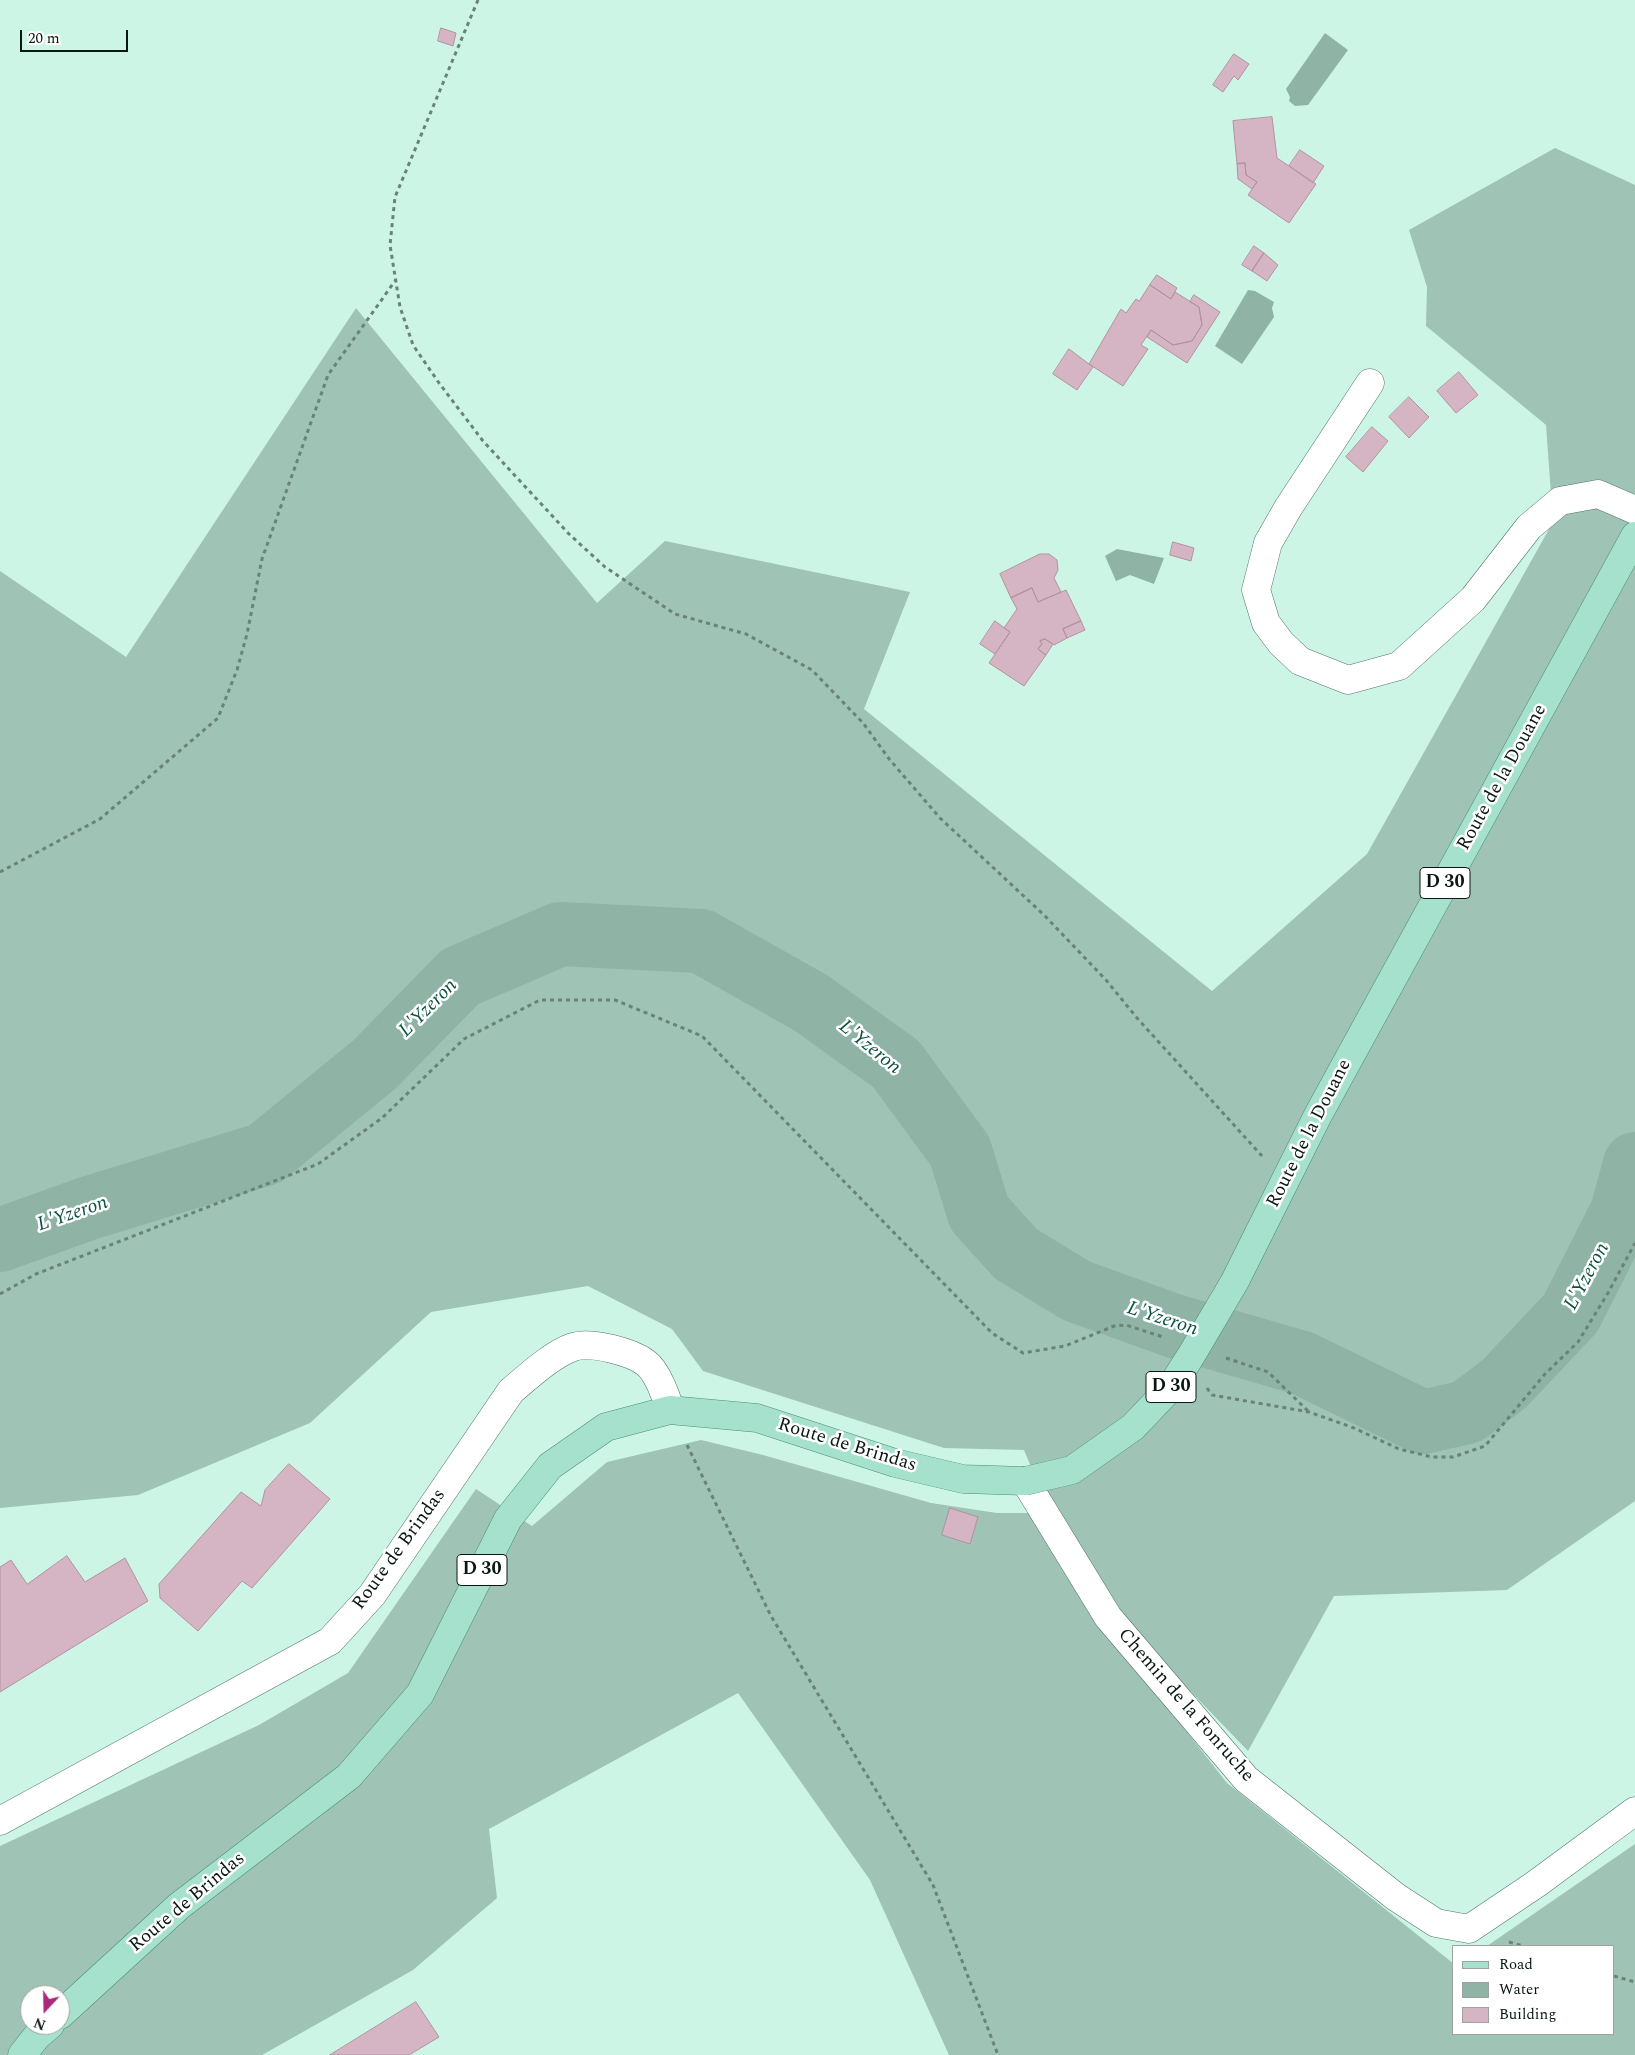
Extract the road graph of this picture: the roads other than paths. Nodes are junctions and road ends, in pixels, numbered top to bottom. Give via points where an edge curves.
1 (1370, 383) dead end
2 (1635, 510) edge
3 (1635, 536) edge
4 (670, 1410) junction
5 (1025, 1481) junction
6 (1635, 1811) edge
7 (0, 1822) edge
8 (70, 2006) edge
9 (38, 2035) edge
10 (22, 2055) edge

1 - 2 street via 1268,543 1256,590 1266,623 1300,661 1348,680 1399,666 1473,599 1529,527 1560,501 1598,494
3 - 5 main road, Route de la Douane / D 30, bridge via 1322,1107 1235,1281 1171,1387 1134,1427 1072,1470
4 - 5 main road, Route de Brindas / D 30 via 757,1418 895,1463 963,1479
4 - 7 street, Route de Brindas via 665,1393 647,1363 610,1347 574,1346 511,1391 372,1595 330,1641
4 - 8 main road, Route de Brindas / D 30 via 606,1427 550,1466 508,1519 420,1694 348,1776 179,1906
5 - 6 street, Chemin de la Fonruche via 1108,1617 1246,1779 1396,1897 1436,1922 1469,1929
9 - 10 main road

